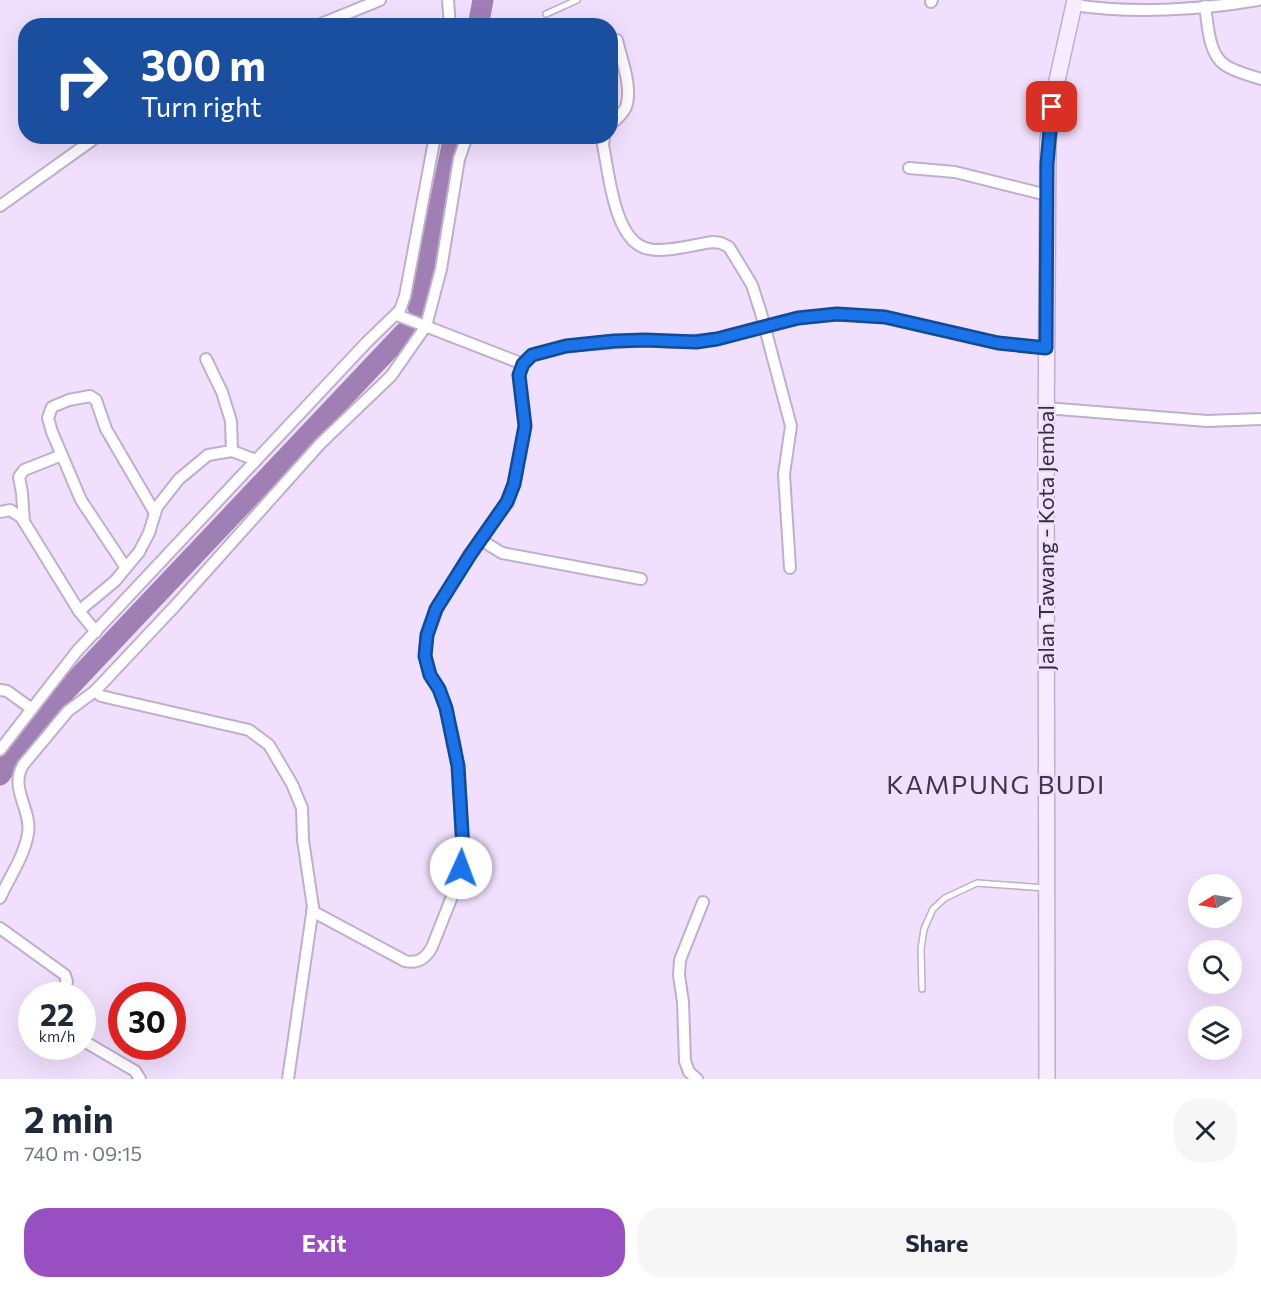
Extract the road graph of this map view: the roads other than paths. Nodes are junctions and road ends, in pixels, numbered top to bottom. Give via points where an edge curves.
1 (380, 0) edge
2 (448, 0) edge
3 (577, 0) edge
4 (1258, 0) edge
5 (1075, 3) edge
6 (1205, 6) junction
7 (546, 14) dead end
8 (336, 18) edge
9 (449, 18) edge
10 (618, 45) edge
11 (1261, 80) edge
12 (618, 116) edge
13 (87, 144) edge
14 (434, 144) edge
15 (464, 144) edge
16 (603, 144) edge
17 (909, 168) dead end
18 (1047, 195) junction
19 (0, 206) edge
20 (397, 315) junction
21 (426, 326) junction
22 (764, 326) junction
23 (1046, 348) junction
24 (206, 359) dead end
25 (523, 364) junction
26 (1046, 408) junction
27 (1261, 419) edge
28 (232, 451) junction
29 (62, 455) junction
30 (256, 460) junction
31 (0, 512) edge
32 (155, 513) junction
33 (24, 522) junction
34 (481, 540) junction
35 (126, 568) junction
36 (790, 568) dead end
37 (640, 579) dead end
38 (79, 611) junction
39 (96, 632) junction
40 (0, 690) edge
41 (95, 691) junction
42 (32, 709) junction
43 (0, 750) edge
44 (1047, 888) junction
45 (0, 898) edge
46 (703, 902) dead end
47 (312, 911) junction
48 (0, 928) edge
49 (67, 982) edge
50 (922, 989) dead end
51 (96, 1048) edge
52 (140, 1079) edge
53 (288, 1079) edge
54 (697, 1079) edge
55 (1047, 1079) edge

1 - 8 street
2 - 9 street
3 - 7 lane
4 - 6 street
5 - 6 street via 1131,10
5 - 18 main road, Jalan Tawang - Kota Jembal via 1050,120
6 - 11 street via 1219,60
10 - 12 street via 627,98
13 - 19 street
14 - 20 street via 405,296
15 - 21 street via 441,269
16 - 22 street via 618,217 634,243 658,250 713,242 729,247 752,285
17 - 18 street via 955,172
18 - 23 main road, Jalan Tawang - Kota Jembal
20 - 21 street
20 - 30 street
21 - 25 street
21 - 41 street via 391,376 320,444
22 - 23 street via 798,318 857,314 909,321 998,343
22 - 25 street via 696,342 645,340 566,346 532,355
22 - 36 street via 791,426 784,474
23 - 26 main road, Jalan Tawang - Kota Jembal
24 - 28 street via 231,421
25 - 34 street via 519,375 525,426 514,484 507,502
26 - 27 street via 1207,421
26 - 44 main road, Jalan Tawang - Kota Jembal
28 - 30 street
28 - 32 street via 208,455 179,479
29 - 32 street via 48,418 52,408 90,396 96,400 106,429
29 - 33 street via 24,470 19,477
29 - 35 street via 81,500
30 - 39 street
31 - 33 street via 10,510
32 - 35 street via 149,534
33 - 38 street
34 - 37 street via 502,553
34 - 47 street via 436,609 427,635 425,656 446,708 454,741 463,849 456,888 432,947 421,960 405,962
35 - 38 street
38 - 39 street
39 - 42 street
40 - 42 street
41 - 45 street via 69,711 19,772 28,836
41 - 47 street via 101,696 249,730 269,745 302,808
42 - 43 street
44 - 50 lane via 977,883 945,898 933,909 924,929
44 - 55 main road, Jalan Tawang - Kota Jembal
46 - 54 street via 680,960 679,975 685,1061
47 - 53 street
48 - 49 street via 66,975
51 - 52 street via 135,1071

